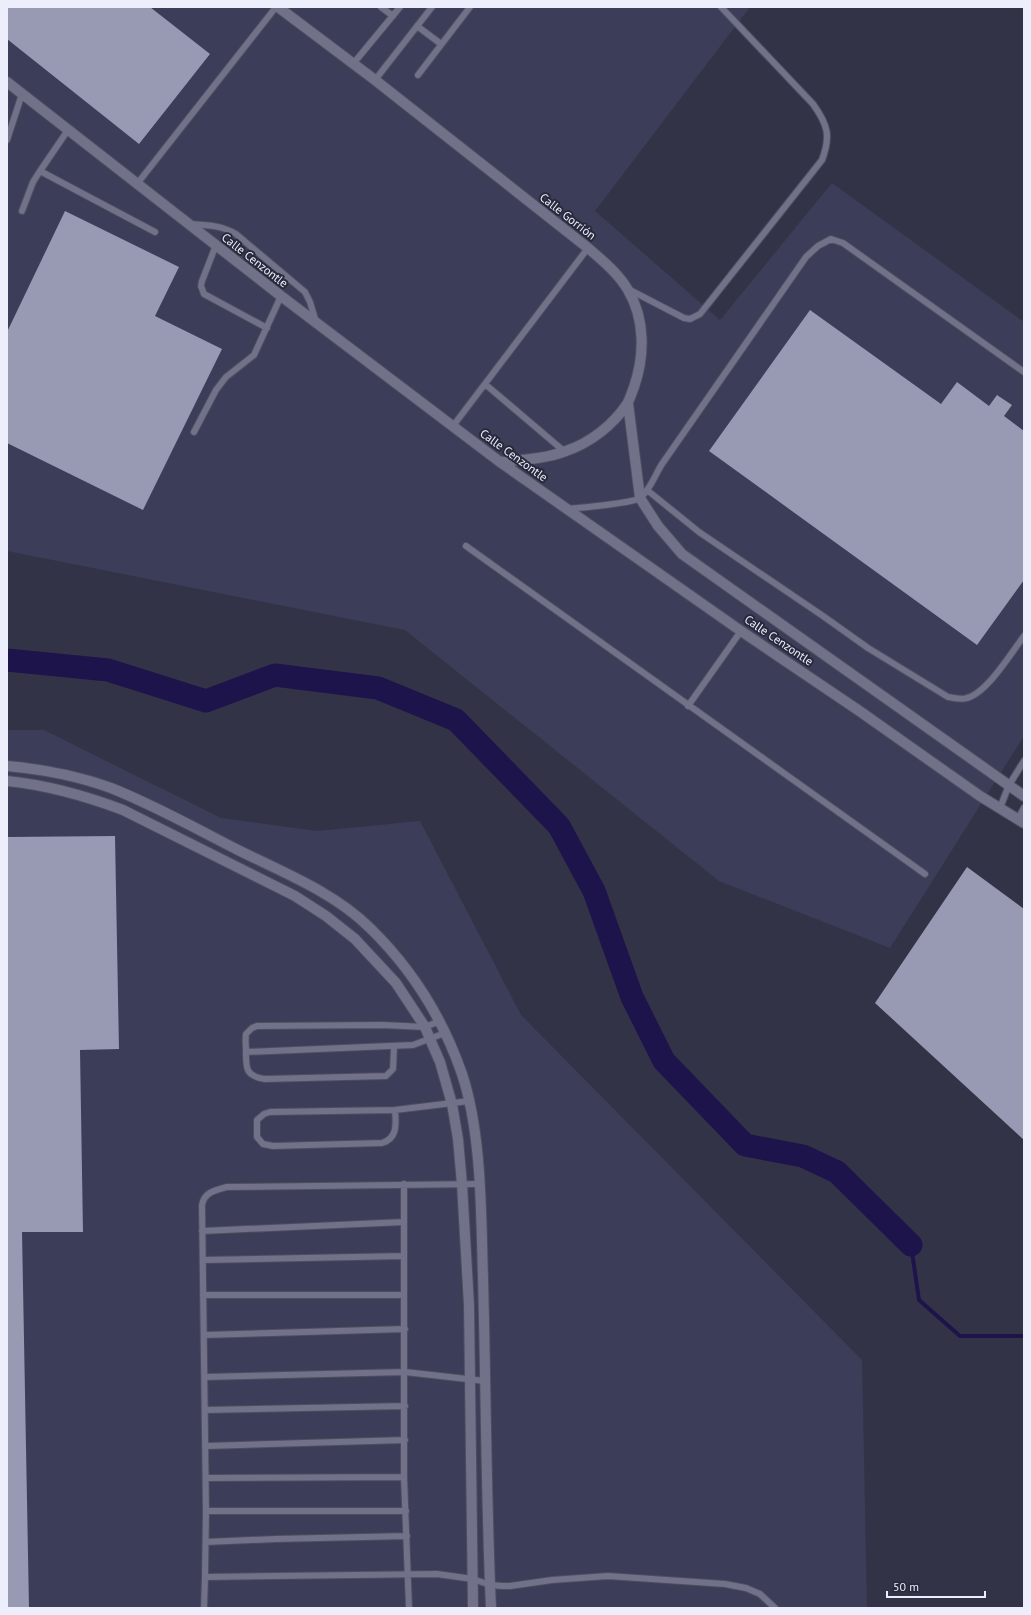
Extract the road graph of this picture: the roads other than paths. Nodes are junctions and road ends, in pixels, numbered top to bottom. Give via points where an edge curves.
1 (277, 7) edge
2 (381, 7) edge
3 (400, 7) edge
4 (432, 7) edge
5 (470, 7) edge
6 (721, 7) edge
7 (393, 16) junction
8 (417, 26) junction
9 (441, 44) junction
10 (353, 64) junction
11 (418, 75) dead end
12 (375, 80) junction
13 (7, 82) edge
14 (22, 94) junction
15 (68, 130) junction
16 (7, 140) edge
17 (40, 171) junction
18 (137, 184) junction
19 (22, 211) dead end
20 (188, 224) junction
21 (155, 232) dead end
22 (216, 246) junction
23 (588, 248) junction
24 (628, 289) junction
25 (280, 296) junction
26 (316, 323) junction
27 (267, 328) junction
28 (1024, 372) edge
29 (485, 384) junction
30 (628, 403) junction
31 (453, 426) junction
32 (194, 432) dead end
33 (565, 452) junction
34 (500, 462) junction
35 (643, 494) junction
36 (567, 509) junction
37 (466, 546) dead end
38 (741, 631) junction
39 (1024, 636) edge
40 (688, 706) junction
41 (1024, 761) edge
42 (7, 766) edge
43 (7, 781) edge
44 (1010, 785) junction
45 (1024, 796) edge
46 (1000, 808) junction
47 (1024, 808) edge
48 (1021, 821) edge
49 (925, 874) dead end
50 (440, 1021) junction
51 (425, 1027) junction
52 (445, 1033) junction
53 (430, 1039) junction
54 (394, 1047) junction
55 (246, 1052) junction
56 (469, 1101) junction
57 (452, 1104) junction
58 (395, 1110) junction
59 (404, 1184) junction
60 (462, 1184) junction
61 (479, 1184) junction
62 (404, 1222) junction
63 (202, 1230) junction
64 (404, 1256) junction
65 (203, 1260) junction
66 (204, 1295) junction
67 (404, 1295) junction
68 (405, 1329) junction
69 (204, 1335) junction
70 (405, 1372) junction
71 (205, 1377) junction
72 (469, 1380) junction
73 (485, 1381) junction
74 (405, 1406) junction
75 (205, 1410) junction
76 (404, 1440) junction
77 (206, 1446) junction
78 (404, 1477) junction
79 (206, 1478) junction
80 (206, 1511) junction
81 (406, 1511) junction
82 (407, 1536) junction
83 (206, 1542) junction
84 (408, 1574) junction
85 (205, 1577) junction
86 (473, 1579) junction
87 (490, 1585) junction
88 (204, 1608) edge
89 (409, 1608) edge
90 (473, 1608) edge
91 (491, 1608) edge
92 (774, 1608) edge

1 - 10 street, Calle Gorrión
1 - 18 lane
2 - 7 lane
3 - 7 lane
4 - 8 lane
5 - 9 lane
6 - 24 lane via 814,104 825,122 827,147 822,160 700,314 690,319 684,318
7 - 10 lane
8 - 9 lane
8 - 12 lane
9 - 11 lane
10 - 12 street, Calle Gorrión
12 - 23 street, Calle Gorrión
13 - 14 street, Calle Cenzontle
14 - 15 street, Calle Cenzontle
14 - 16 lane
15 - 17 lane
15 - 18 street, Calle Cenzontle
17 - 19 lane
17 - 21 lane
18 - 20 street, Calle Cenzontle
20 - 22 street, Calle Cenzontle
20 - 26 lane via 222,227 236,234 305,292
22 - 25 street, Calle Cenzontle
22 - 27 lane via 202,280 204,294
23 - 24 street, Calle Gorrión via 612,268
23 - 29 lane
24 - 30 street, Calle Gorrión via 637,308 642,330 641,358
25 - 26 street, Calle Cenzontle
25 - 27 lane
26 - 31 street, Calle Cenzontle
27 - 32 lane via 250,360 233,371 216,390
28 - 35 lane via 842,243 831,239 806,257
29 - 31 lane
29 - 33 lane
30 - 33 street, Calle Gorrión via 595,436
30 - 35 street, Calle Cenzontle
31 - 34 street, Calle Cenzontle
33 - 34 street, Calle Gorrión
34 - 36 street, Calle Cenzontle
35 - 36 lane via 621,502
35 - 39 lane via 868,648 948,697 969,698 982,689 993,679
35 - 44 street, Calle Cenzontle via 658,526 682,554
36 - 38 street, Calle Cenzontle
37 - 40 lane
38 - 40 lane
38 - 46 street, Calle Cenzontle
40 - 49 lane
41 - 44 lane
42 - 50 street via 54,772 109,788 324,894 359,918 393,953
43 - 51 street via 52,788 123,810 295,896 355,939 396,983
44 - 45 street, Calle Cenzontle
44 - 46 lane
46 - 48 street, Calle Cenzontle
47 - 48 lane
50 - 51 lane
50 - 52 street
51 - 53 street
51 - 55 lane via 257,1026 246,1034
52 - 53 lane
52 - 56 street via 462,1075
53 - 54 lane via 413,1045
53 - 57 street via 440,1062
54 - 55 lane
54 - 55 lane via 393,1069 389,1074 265,1080 253,1076 246,1067
56 - 57 lane
56 - 61 street via 476,1140
57 - 58 lane
57 - 60 street
58 - 58 lane via 270,1112 257,1120 257,1137 263,1144 273,1146 382,1143 394,1133
59 - 60 lane
59 - 62 lane
59 - 63 lane via 227,1187 212,1191 204,1198
60 - 61 lane
60 - 72 street via 469,1305
61 - 73 street
62 - 63 lane
62 - 64 lane
63 - 65 lane
64 - 65 lane
64 - 67 lane
65 - 66 lane
66 - 67 lane
66 - 69 lane
67 - 68 lane
68 - 69 lane
68 - 70 lane
69 - 71 lane
70 - 71 lane
70 - 72 lane
70 - 74 lane
71 - 75 lane
72 - 73 lane
72 - 86 street
73 - 87 street
74 - 75 lane
74 - 76 lane
75 - 77 lane
76 - 77 lane
76 - 78 lane
77 - 79 lane
78 - 79 lane
78 - 81 lane
79 - 80 lane
80 - 81 lane
80 - 83 lane
81 - 82 lane
82 - 83 lane
82 - 84 lane
83 - 85 lane
84 - 85 lane
84 - 86 lane via 437,1574
84 - 89 lane
85 - 88 lane
86 - 87 lane
86 - 90 street
87 - 91 street
87 - 92 lane via 510,1586 608,1576 725,1584 760,1594

